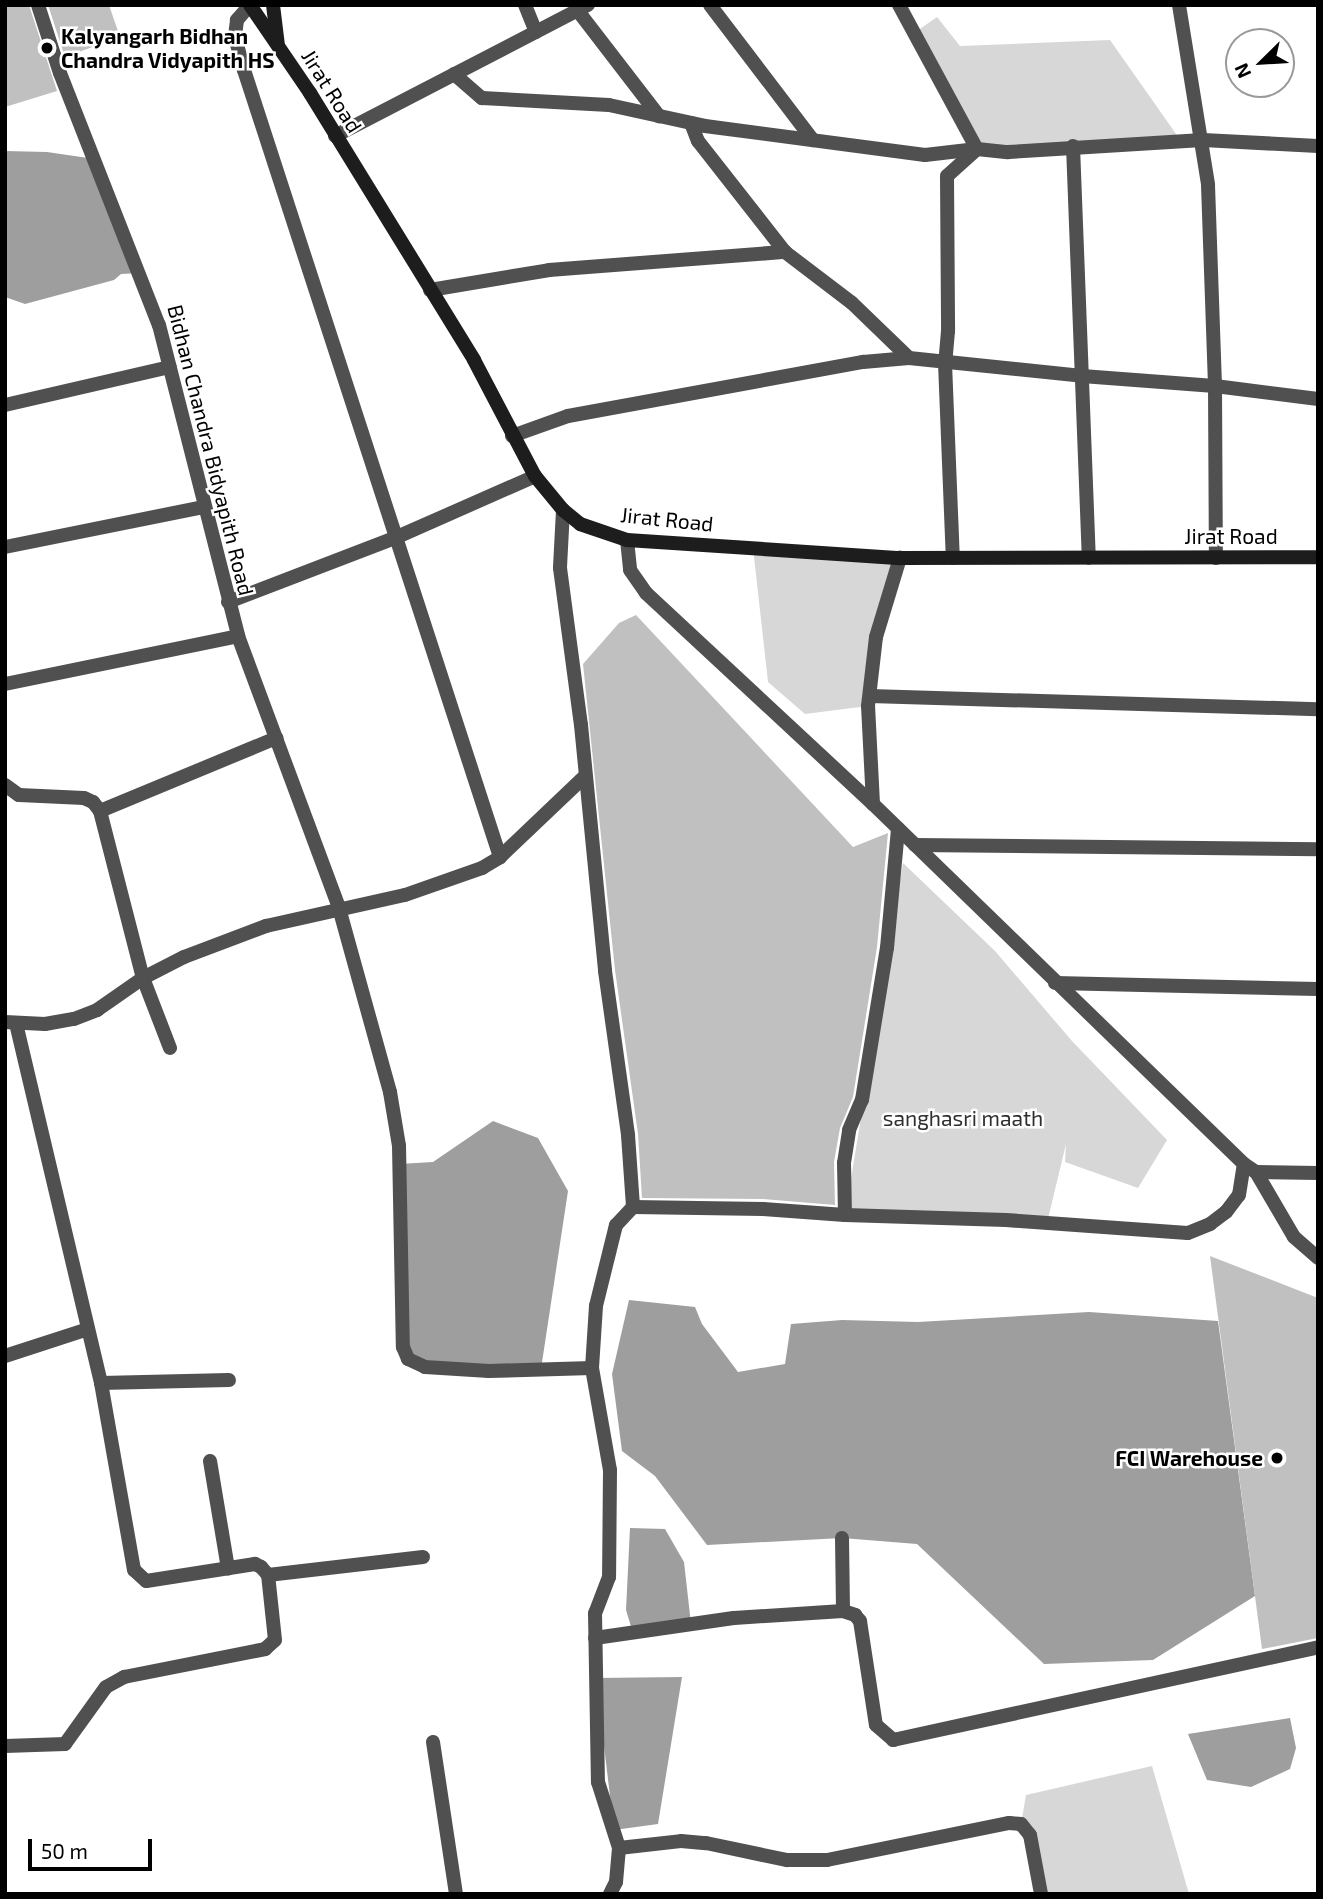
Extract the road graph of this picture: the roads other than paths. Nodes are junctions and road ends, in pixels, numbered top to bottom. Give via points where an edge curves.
1 (38, 5) edge
2 (250, 5) edge
3 (273, 5) edge
4 (525, 5) edge
5 (710, 5) edge
6 (899, 5) edge
7 (1179, 5) edge
8 (583, 8) edge
9 (536, 32) junction
10 (278, 44) junction
11 (454, 74) junction
12 (659, 116) junction
13 (691, 123) junction
14 (335, 136) junction
15 (813, 140) junction
16 (1203, 140) junction
17 (1073, 146) junction
18 (1318, 146) edge
19 (977, 149) junction
20 (785, 252) junction
21 (430, 290) junction
22 (909, 358) junction
23 (944, 363) junction
24 (170, 367) junction
25 (1082, 376) junction
26 (1215, 386) junction
27 (1318, 399) edge
28 (5, 405) edge
29 (512, 436) junction
30 (535, 476) junction
31 (203, 507) junction
32 (563, 510) junction
33 (397, 537) junction
34 (627, 540) junction
35 (5, 547) edge
36 (1318, 557) edge
37 (900, 558) junction
38 (953, 558) junction
39 (1089, 558) junction
40 (1216, 558) junction
41 (228, 602) junction
42 (238, 636) junction
43 (5, 684) edge
44 (870, 696) junction
45 (1318, 709) edge
46 (276, 738) junction
47 (585, 776) junction
48 (5, 785) edge
49 (873, 804) junction
50 (100, 810) junction
51 (898, 829) junction
52 (915, 845) junction
53 (1318, 849) edge
54 (500, 857) junction
55 (338, 908) junction
56 (143, 978) junction
57 (1055, 983) junction
58 (1318, 989) edge
59 (10, 1023) edge
60 (170, 1048) dead end
61 (1250, 1168) junction
62 (1318, 1174) edge
63 (633, 1207) junction
64 (845, 1215) junction
65 (1318, 1258) edge
66 (88, 1329) junction
67 (5, 1356) edge
68 (592, 1368) junction
69 (229, 1380) dead end
70 (101, 1383) junction
71 (210, 1461) dead end
72 (842, 1538) dead end
73 (423, 1557) dead end
74 (228, 1568) junction
75 (268, 1575) junction
76 (843, 1611) junction
77 (595, 1638) junction
78 (1318, 1647) edge
79 (433, 1742) dead end
80 (5, 1746) edge
81 (619, 1848) junction
82 (456, 1894) edge
83 (610, 1894) edge
84 (1041, 1894) edge

1 - 24 street, Bidhan Chandra Bidyapith Road via 60,73 149,294
2 - 10 main road
2 - 33 street via 237,20 235,37 244,70
3 - 10 main road, Jirat Road
4 - 9 street
5 - 15 street
6 - 19 street
7 - 16 street
8 - 9 street
8 - 12 street
9 - 11 street
10 - 14 main road, Jirat Road
11 - 12 street via 482,98 609,106
11 - 14 street
12 - 13 street
13 - 15 street
13 - 20 street via 698,141
14 - 21 main road, Jirat Road
15 - 19 street via 925,155
16 - 17 street
16 - 18 street
16 - 26 street
17 - 19 street via 1008,152
17 - 25 street
19 - 23 street via 947,176
20 - 21 street via 549,270
20 - 22 street via 852,303
21 - 29 main road, Jirat Road via 474,360
22 - 23 street
22 - 29 street via 568,416
23 - 25 street
23 - 38 street
24 - 28 street
24 - 31 street, Bidhan Chandra Bidyapith Road
25 - 26 street
25 - 39 street
26 - 27 street
26 - 40 street
29 - 30 main road, Jirat Road
30 - 32 main road, Jirat Road
30 - 33 street
31 - 35 street
31 - 41 street, Bidhan Chandra Bidyapith Road
32 - 34 main road, Jirat Road via 589,527
32 - 47 street via 560,568
33 - 41 street
33 - 54 street
34 - 37 main road, Jirat Road
34 - 49 street via 630,570 646,593
36 - 40 main road, Jirat Road
37 - 38 main road, Jirat Road
37 - 44 street via 876,637
38 - 39 main road, Jirat Road
39 - 40 main road, Jirat Road
41 - 42 street, Bidhan Chandra Bidyapith Road
42 - 43 street
42 - 46 street, Bidhan Chandra Bidyapith Road
44 - 45 street
44 - 49 street
46 - 50 street
46 - 55 street, Bidhan Chandra Bidyapith Road
47 - 54 street
47 - 63 street
48 - 50 street via 19,795 84,798
49 - 51 street
50 - 56 street
51 - 52 street
51 - 64 street via 887,948 862,1100 849,1130 844,1163
52 - 53 street
52 - 57 street
54 - 55 street via 482,868 405,895
55 - 56 street via 266,926
55 - 68 street, Bidhan Chandra Bidyapith Road via 397,1120 403,1347 408,1359 425,1367 489,1371
56 - 59 street via 97,1010 74,1019
56 - 60 street
57 - 58 street
57 - 61 street
59 - 66 street
61 - 62 street
61 - 64 street via 1226,1213 1188,1233
61 - 65 street via 1294,1237
63 - 64 street
63 - 68 street via 617,1225 596,1306
66 - 67 street
66 - 70 street
68 - 77 street via 610,1470 609,1577 595,1613
69 - 70 street
70 - 74 street via 138,1577 153,1580
71 - 74 street
72 - 76 street
73 - 75 street
74 - 75 street via 254,1564
75 - 80 street via 272,1646 124,1677 106,1687 65,1744
76 - 77 street via 734,1618
76 - 78 street via 860,1621 876,1725 892,1740
77 - 81 street via 598,1782
79 - 82 street
81 - 83 street via 616,1882
81 - 84 street via 681,1841 787,1860 827,1860 1009,1822 1021,1824 1030,1835

